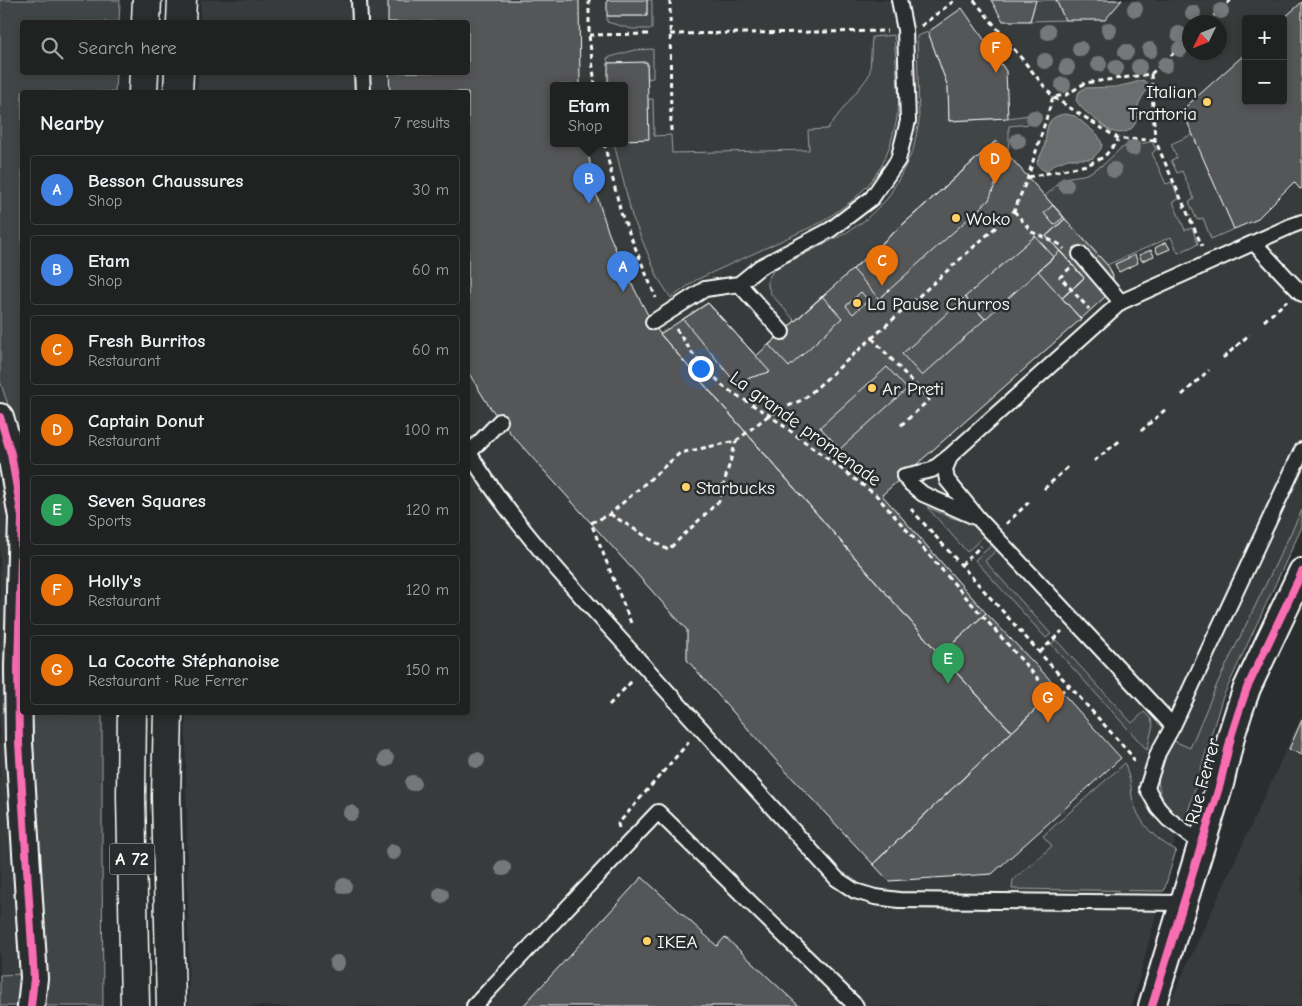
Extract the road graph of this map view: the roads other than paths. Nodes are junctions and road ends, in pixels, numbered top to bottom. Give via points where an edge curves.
1 (147, 0) edge
2 (182, 0) edge
3 (359, 0) edge
4 (899, 0) edge
5 (146, 20) edge
6 (181, 20) edge
7 (360, 20) edge
8 (144, 75) edge
9 (179, 75) edge
10 (362, 75) edge
11 (143, 90) edge
12 (178, 90) edge
13 (362, 90) edge
14 (1298, 228) edge
15 (1254, 242) junction
16 (1080, 254) dead end
17 (739, 284) junction
18 (1297, 296) edge
19 (1122, 302) junction
20 (653, 322) dead end
21 (782, 332) dead end
22 (0, 420) edge
23 (500, 420) dead end
24 (470, 450) edge
25 (1302, 450) edge
26 (470, 455) edge
27 (952, 455) junction
28 (20, 506) edge
29 (978, 518) junction
30 (1302, 572) edge
31 (20, 592) edge
32 (132, 715) edge
33 (168, 715) edge
34 (1173, 726) junction
35 (1202, 844) junction
36 (1184, 903) junction
37 (31, 1006) edge
38 (135, 1006) edge
39 (170, 1006) edge
40 (474, 1006) edge
41 (856, 1006) edge
42 (1152, 1006) edge

1 - 5 highway
2 - 6 highway
3 - 7 lane
4 - 17 lane via 905,30 908,121 898,160 872,198 830,230 760,267
8 - 11 highway
9 - 12 highway
10 - 13 lane
14 - 15 lane
15 - 18 lane
15 - 19 lane
16 - 19 lane
17 - 20 lane via 705,289
17 - 21 lane
19 - 27 lane
22 - 28 street via 11,454
23 - 24 lane
25 - 34 lane
26 - 36 lane via 515,521 837,880 855,891 899,900
27 - 29 lane via 945,469 947,480
27 - 29 lane via 932,470 904,476 923,494
29 - 34 lane
30 - 35 street, Rue Ferrer via 1247,688
31 - 37 street via 18,668 34,978
32 - 38 highway, A 72
33 - 39 highway, A 72 via 166,797
34 - 35 lane via 1158,753 1147,788 1168,819
35 - 36 street, Rue Ferrer
36 - 42 street, Rue Ferrer
40 - 41 lane via 658,812

